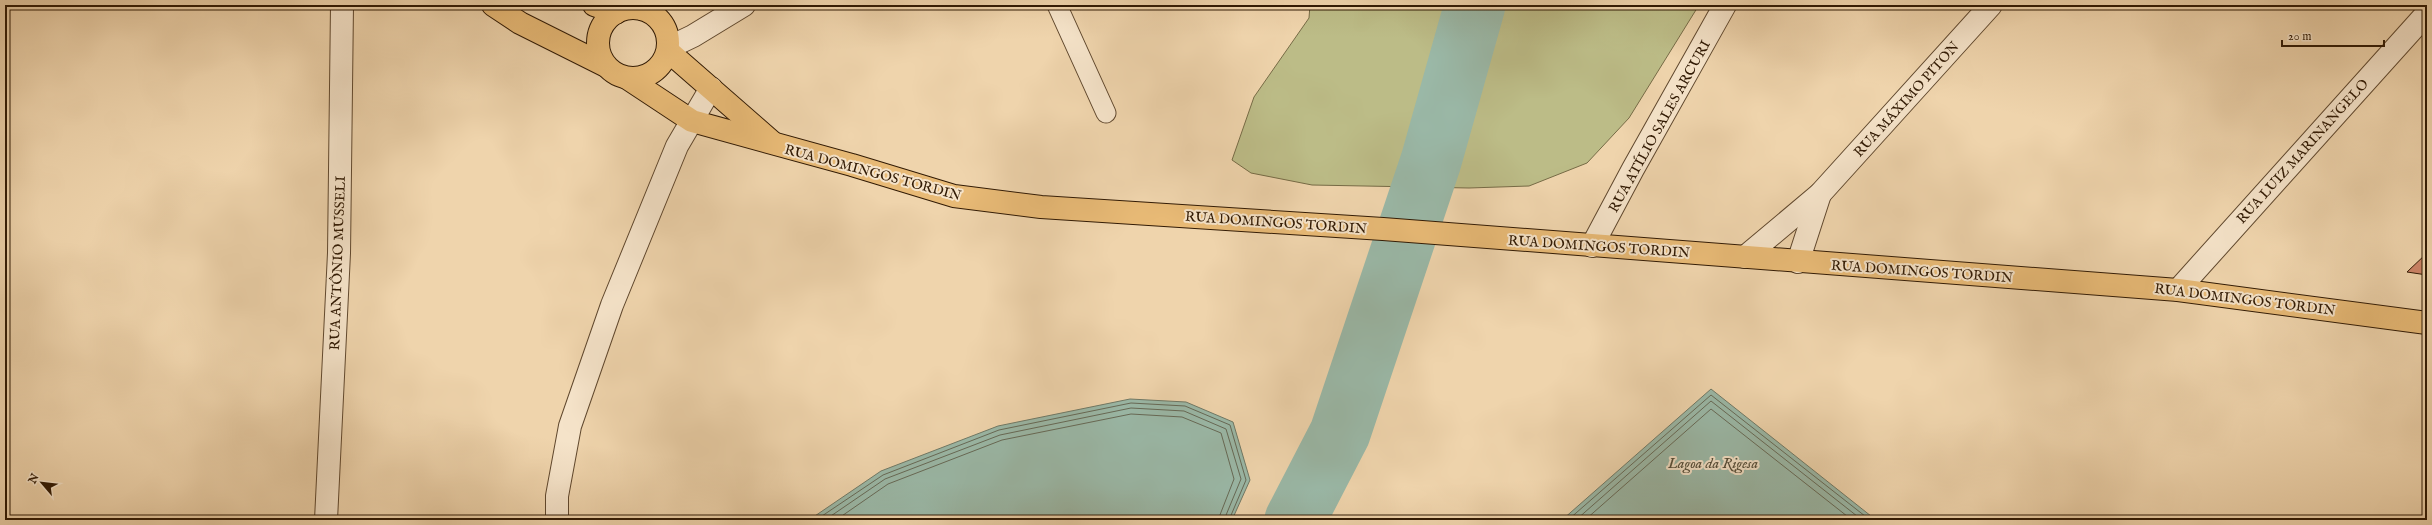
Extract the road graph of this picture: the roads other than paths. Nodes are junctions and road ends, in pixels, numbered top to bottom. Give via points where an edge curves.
1 (342, 5) edge
2 (493, 5) edge
3 (594, 5) edge
4 (744, 5) edge
5 (1058, 5) edge
6 (1725, 5) edge
7 (1991, 5) edge
8 (647, 7) edge
9 (616, 13) junction
10 (2427, 13) edge
11 (668, 50) junction
12 (604, 65) junction
13 (627, 78) junction
14 (711, 88) junction
15 (1106, 113) dead end
16 (692, 121) junction
17 (777, 146) junction
18 (1820, 194) junction
19 (1592, 246) junction
20 (1745, 257) junction
21 (1798, 262) junction
22 (2178, 290) junction
23 (2427, 323) edge
24 (326, 520) edge
25 (557, 520) edge

1 - 24 street, RUA ANTÔNIO MUSSELI via 339,253
2 - 12 main road, RUA DOMINGOS TORDIN via 520,23
3 - 9 main road
4 - 11 street
5 - 15 lane
6 - 19 street, RUA ATÍLIO SALES ARCURI
7 - 18 street, RUA MÁXIMO PITON
8 - 9 main road via 629,8
8 - 11 main road via 663,25 668,38
9 - 12 main road via 606,21 598,42
10 - 22 street, RUA LUIZ MARINANGELO
11 - 13 main road via 662,64 653,73 641,78
11 - 14 main road, RUA DOMINGOS TORDIN
12 - 13 main road, RUA DOMINGOS TORDIN via 614,74
13 - 16 main road, RUA DOMINGOS TORDIN
14 - 16 street
14 - 17 main road, RUA DOMINGOS TORDIN
16 - 17 main road, RUA DOMINGOS TORDIN
16 - 25 street via 677,146 612,305 570,426 557,496
17 - 19 main road, RUA DOMINGOS TORDIN via 852,165 954,196 1042,207 1383,228
18 - 20 street, RUA MÁXIMO PITON
18 - 21 street, RUA MÁXIMO PITON
19 - 20 main road, RUA DOMINGOS TORDIN
20 - 21 main road, RUA DOMINGOS TORDIN
21 - 22 main road, RUA DOMINGOS TORDIN
22 - 23 main road, RUA DOMINGOS TORDIN

